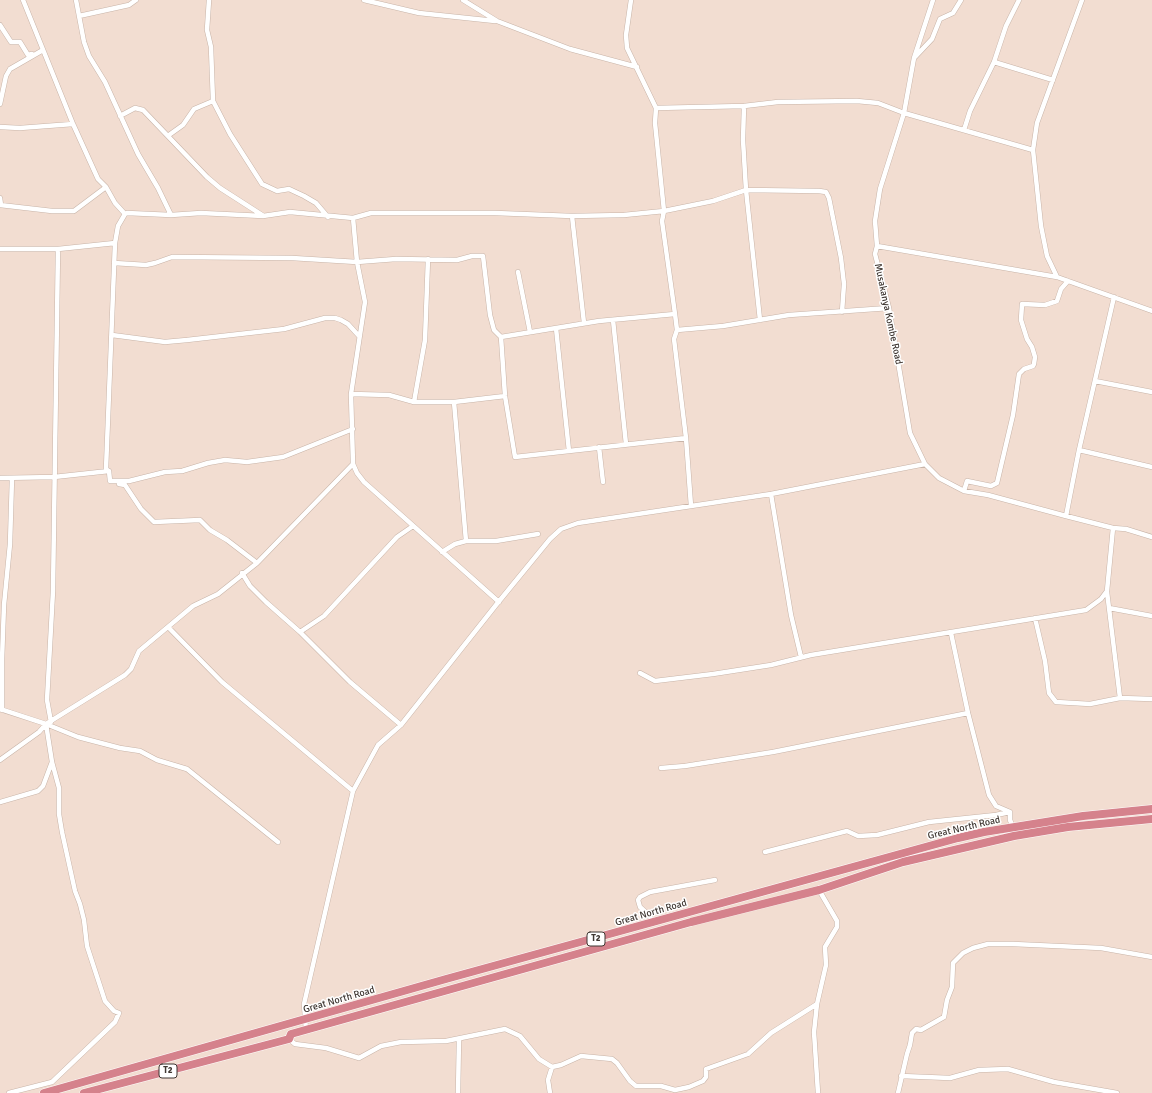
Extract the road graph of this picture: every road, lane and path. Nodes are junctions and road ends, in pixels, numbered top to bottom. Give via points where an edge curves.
1 (23, 0) edge
2 (76, 0) edge
3 (136, 0) edge
4 (209, 0) edge
5 (364, 0) edge
6 (463, 0) edge
7 (631, 0) edge
8 (934, 0) edge
9 (961, 0) edge
10 (1019, 0) edge
11 (1081, 0) edge
12 (79, 16) junction
13 (497, 21) junction
14 (0, 25) edge
15 (42, 50) junction
16 (36, 54) junction
17 (914, 58) junction
18 (994, 62) junction
19 (637, 67) junction
20 (1053, 80) junction
21 (213, 101) junction
22 (0, 104) edge
23 (744, 106) junction
24 (656, 108) junction
25 (904, 113) junction
26 (120, 116) junction
27 (73, 124) junction
28 (0, 127) edge
29 (964, 130) junction
30 (169, 135) junction
31 (1033, 150) junction
32 (106, 187) junction
33 (746, 190) junction
34 (0, 198) edge
35 (0, 205) edge
36 (664, 211) junction
37 (125, 214) junction
38 (171, 215) junction
39 (263, 216) junction
40 (572, 216) junction
41 (328, 217) junction
42 (353, 218) junction
43 (115, 243) junction
44 (877, 246) junction
45 (58, 249) junction
46 (0, 250) edge
47 (428, 259) junction
48 (357, 262) junction
49 (114, 263) junction
50 (518, 272) dead end
51 (1057, 278) junction
52 (1068, 281) junction
53 (1114, 297) junction
54 (889, 308) junction
55 (1152, 311) edge
56 (842, 312) junction
57 (676, 314) junction
58 (613, 320) junction
59 (760, 320) junction
60 (584, 323) junction
61 (556, 328) junction
62 (677, 330) junction
63 (530, 332) junction
64 (112, 335) junction
65 (360, 336) junction
66 (501, 337) junction
67 (1095, 381) junction
68 (1152, 392) edge
69 (351, 394) junction
70 (505, 396) junction
71 (414, 402) junction
72 (454, 402) junction
73 (353, 429) junction
74 (686, 438) junction
75 (626, 444) junction
76 (599, 447) junction
77 (1079, 450) junction
78 (569, 451) junction
79 (353, 464) junction
80 (925, 464) junction
81 (1152, 466) edge
82 (109, 471) junction
83 (54, 477) junction
84 (0, 478) edge
85 (12, 478) junction
86 (110, 481) junction
87 (603, 482) dead end
88 (964, 491) junction
89 (771, 494) junction
90 (691, 506) junction
91 (1066, 516) junction
92 (413, 526) junction
93 (1113, 528) junction
94 (538, 534) dead end
95 (1152, 537) edge
96 (466, 541) junction
97 (442, 552) junction
98 (257, 563) junction
99 (242, 573) junction
100 (1107, 591) junction
101 (499, 602) junction
102 (1109, 608) junction
103 (1152, 616) edge
104 (1035, 618) junction
105 (169, 628) junction
106 (300, 632) junction
107 (951, 633) junction
108 (801, 657) junction
109 (640, 673) dead end
110 (1120, 698) junction
111 (1152, 699) edge
112 (1, 710) edge
113 (968, 713) junction
114 (48, 723) junction
115 (400, 725) junction
116 (0, 760) edge
117 (52, 762) junction
118 (661, 768) dead end
119 (353, 791) junction
120 (0, 802) edge
121 (1152, 809) edge
122 (1010, 812) junction
123 (1152, 819) edge
124 (1013, 827) junction
125 (278, 842) dead end
126 (765, 852) dead end
127 (715, 880) dead end
128 (819, 890) junction
129 (652, 923) junction
130 (1152, 957) edge
131 (817, 1004) junction
132 (304, 1020) junction
133 (306, 1030) junction
134 (289, 1039) junction
135 (459, 1039) junction
136 (552, 1067) junction
137 (901, 1076) junction
138 (675, 1092) edge
139 (9, 1093) edge
140 (44, 1093) edge
141 (84, 1093) edge
142 (458, 1093) edge
143 (550, 1093) edge
144 (818, 1093) edge
145 (898, 1093) edge
146 (1112, 1093) edge
147 (1117, 1093) edge

1 - 15 street
2 - 12 street
3 - 12 street via 130,5
4 - 21 street via 207,30 211,47
5 - 13 street via 419,13
6 - 13 street
7 - 19 street via 626,35 627,48
8 - 17 street, Musakanya Kombe Road
9 - 17 street via 953,13 940,19 932,39
10 - 18 street via 1006,26
11 - 20 street
12 - 26 street via 89,56 105,82
13 - 19 street via 570,49
14 - 16 street via 11,42 20,42 28,55
15 - 16 street
15 - 27 street
16 - 22 street via 10,69
17 - 25 street, Musakanya Kombe Road
18 - 20 street
18 - 29 street
19 - 24 street
20 - 31 street via 1038,124
21 - 30 street via 194,109 183,125
21 - 41 street via 230,134 262,184 276,192 289,190 304,196 316,202
23 - 24 street
23 - 25 street via 778,102 857,101 878,103
23 - 33 street
24 - 36 street via 655,123
25 - 29 street
25 - 44 street, Musakanya Kombe Road via 880,189 875,222
26 - 30 street via 140,108
26 - 38 street
27 - 28 street
27 - 32 street via 98,179
29 - 31 street
30 - 39 street via 211,181
31 - 51 street via 1046,256
32 - 35 street via 74,211
32 - 37 street via 115,204
33 - 36 street via 713,201
33 - 56 street via 826,192 843,275
33 - 59 street
34 - 35 street
36 - 40 street
36 - 57 street via 662,221
37 - 38 street
37 - 43 street via 118,226
38 - 39 street via 201,213
39 - 41 street via 290,212
40 - 42 street via 371,213
40 - 60 street
41 - 42 street
42 - 48 street
43 - 45 street
43 - 49 street
44 - 51 street
44 - 54 street, Musakanya Kombe Road via 875,254
45 - 46 street
45 - 83 street
47 - 48 street
47 - 66 street via 457,260 483,256 490,315 494,330
47 - 71 street via 425,340
48 - 49 street via 292,258 172,257 146,264
48 - 65 street via 365,302
49 - 64 street
50 - 63 street
51 - 52 street
52 - 53 street
52 - 88 street via 1061,289 1057,301 1045,305 1022,304 1021,320 1035,357 1034,364 1019,374 1013,415 997,483 991,486 967,480
53 - 55 street
53 - 67 street
54 - 56 street
54 - 80 street, Musakanya Kombe Road via 910,433
56 - 59 street via 789,315
57 - 58 street
57 - 62 street
58 - 60 street
58 - 75 street
59 - 62 street
60 - 61 street
61 - 63 street
61 - 78 street
62 - 74 street via 674,339
63 - 66 street
64 - 65 street via 165,342 284,330 324,318 335,318 348,324
64 - 82 street via 106,469
65 - 69 street
66 - 70 street
67 - 68 street
67 - 77 street
69 - 71 street via 389,395
69 - 73 street
70 - 72 street
70 - 78 street via 516,457
71 - 72 street
72 - 96 street
73 - 79 street
73 - 86 street via 283,457 247,462 225,460 129,481
74 - 75 street
74 - 90 street
75 - 76 street
76 - 78 street
76 - 87 street
77 - 81 street
77 - 91 street
79 - 92 street via 364,482
79 - 98 street
80 - 88 street, Musakanya Kombe Road via 938,478
80 - 89 street
82 - 83 street
82 - 86 street
83 - 85 street
83 - 114 street
84 - 85 street
85 - 112 street
86 - 98 street via 125,485 154,522 200,520
88 - 91 street, Musakanya Kombe Road
89 - 90 street
89 - 108 street via 791,614
90 - 101 street via 578,523 561,529
91 - 93 street, Musakanya Kombe Road
92 - 97 street
92 - 106 street via 397,537 324,616
93 - 95 street, Musakanya Kombe Road
93 - 100 street
94 - 96 street via 496,541
96 - 97 street
97 - 101 street
98 - 99 street
99 - 105 street via 218,594 194,606
99 - 106 street via 250,586
100 - 102 street
100 - 104 street via 1086,610
101 - 115 street
102 - 103 street
102 - 110 street
104 - 107 street
104 - 110 street via 1049,693 1053,700 1061,704 1075,705
105 - 114 street via 139,651 131,669 125,675
105 - 119 street via 228,687
106 - 115 street via 350,682
107 - 108 street
107 - 113 street
108 - 109 street via 753,668 660,680 650,680
110 - 111 street
112 - 114 street
113 - 118 street via 773,752
113 - 122 street via 989,794 996,806
114 - 116 street
114 - 117 street
114 - 125 street via 78,737 108,746 140,751 157,760 187,769
115 - 119 street via 378,745
117 - 120 street via 43,786 38,791
117 - 139 street via 59,788 62,832 84,920 87,946 106,1001 119,1013 115,1022 52,1082
119 - 132 street via 304,1004
121 - 124 highway, Great North Road / T2 via 1082,816
122 - 124 street
122 - 126 street via 929,822 877,835 858,836 847,831
123 - 128 highway, Great North Road / T2 via 1068,827 986,842 903,862
124 - 129 highway, Great North Road / T2 via 934,844
127 - 129 street via 650,892 640,897 640,907 650,916
128 - 131 street via 837,922 837,927 825,947 826,966
128 - 133 highway, Great North Road / T2 via 684,924
129 - 132 highway, Great North Road / T2
130 - 137 street via 1101,948 1013,944 988,944 973,948 956,958 953,963 952,987 944,1017 912,1033
131 - 138 street via 776,1029 748,1054 706,1069 703,1081
131 - 144 street via 814,1032
132 - 133 street
132 - 140 highway, Great North Road / T2
133 - 134 highway, Great North Road / T2 via 292,1034
134 - 135 street via 295,1044 326,1048 359,1058 381,1046 400,1042
134 - 141 highway, Great North Road / T2
135 - 136 street via 505,1029 520,1036 539,1060
135 - 142 street
136 - 138 street via 581,1056 612,1059 636,1086 662,1086
136 - 143 street via 548,1080
137 - 145 street
137 - 146 street via 950,1078 979,1070 1008,1069 1054,1082
146 - 147 street

